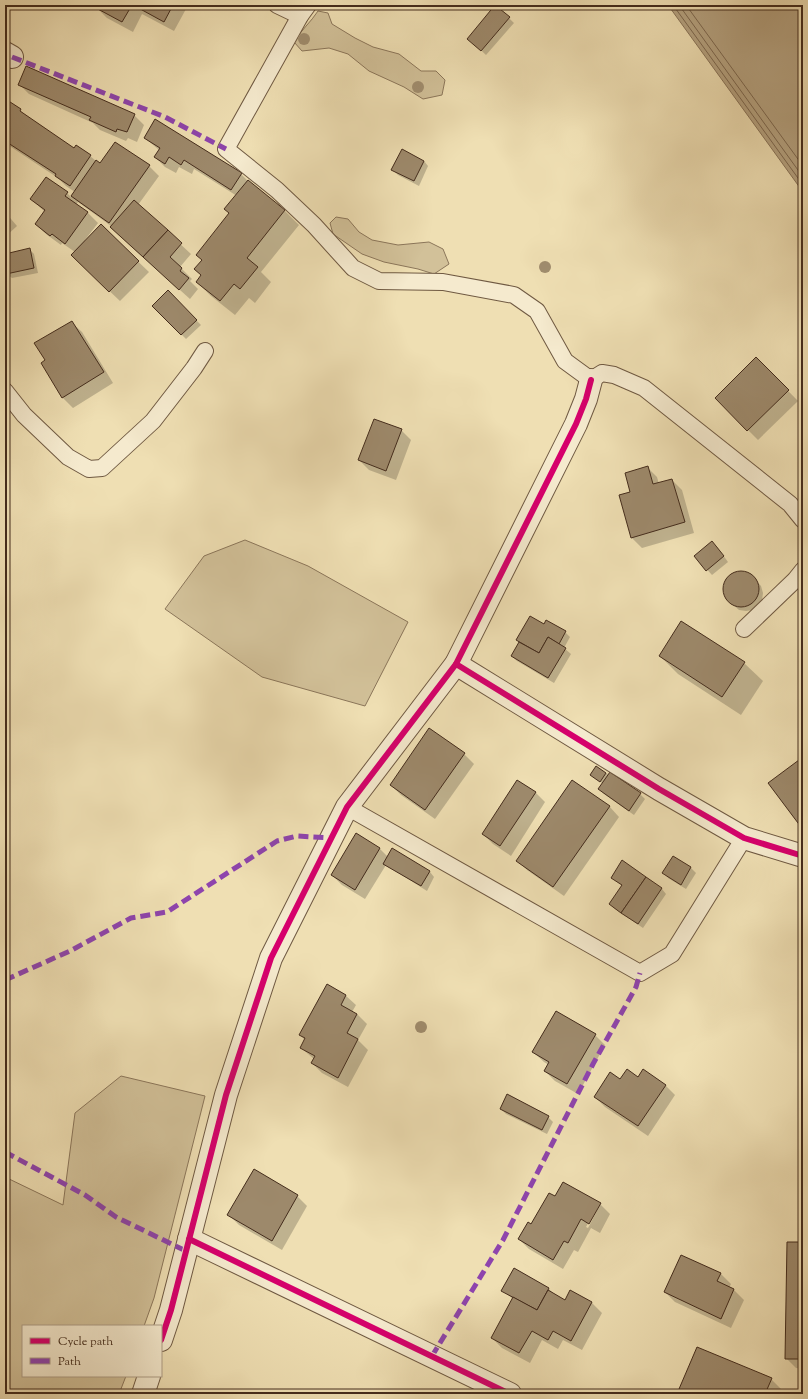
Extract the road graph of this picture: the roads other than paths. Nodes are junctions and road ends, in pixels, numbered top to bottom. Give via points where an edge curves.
1 (277, 5) edge
2 (304, 11) edge
3 (205, 351) dead end
4 (591, 380) junction
5 (5, 391) edge
6 (803, 520) edge
7 (803, 570) edge
8 (744, 629) dead end
9 (456, 664) junction
10 (347, 807) junction
11 (744, 838) junction
12 (803, 856) edge
13 (189, 1239) junction
14 (162, 1337) edge
15 (149, 1377) edge
16 (143, 1394) edge
17 (510, 1394) edge

1 - 2 lane
2 - 4 lane via 226,149 277,190 314,225 353,268 379,281 443,282 514,295 537,311 565,361
3 - 5 lane via 153,421 102,468 89,469 68,457 24,415
4 - 6 lane via 602,373 614,375 644,388 790,504
4 - 9 street via 576,424
7 - 8 lane
9 - 10 street
9 - 11 street via 658,789
10 - 11 lane via 640,973 672,954
10 - 13 street via 270,958 226,1094
11 - 12 street
13 - 14 street
13 - 17 street
15 - 16 street

